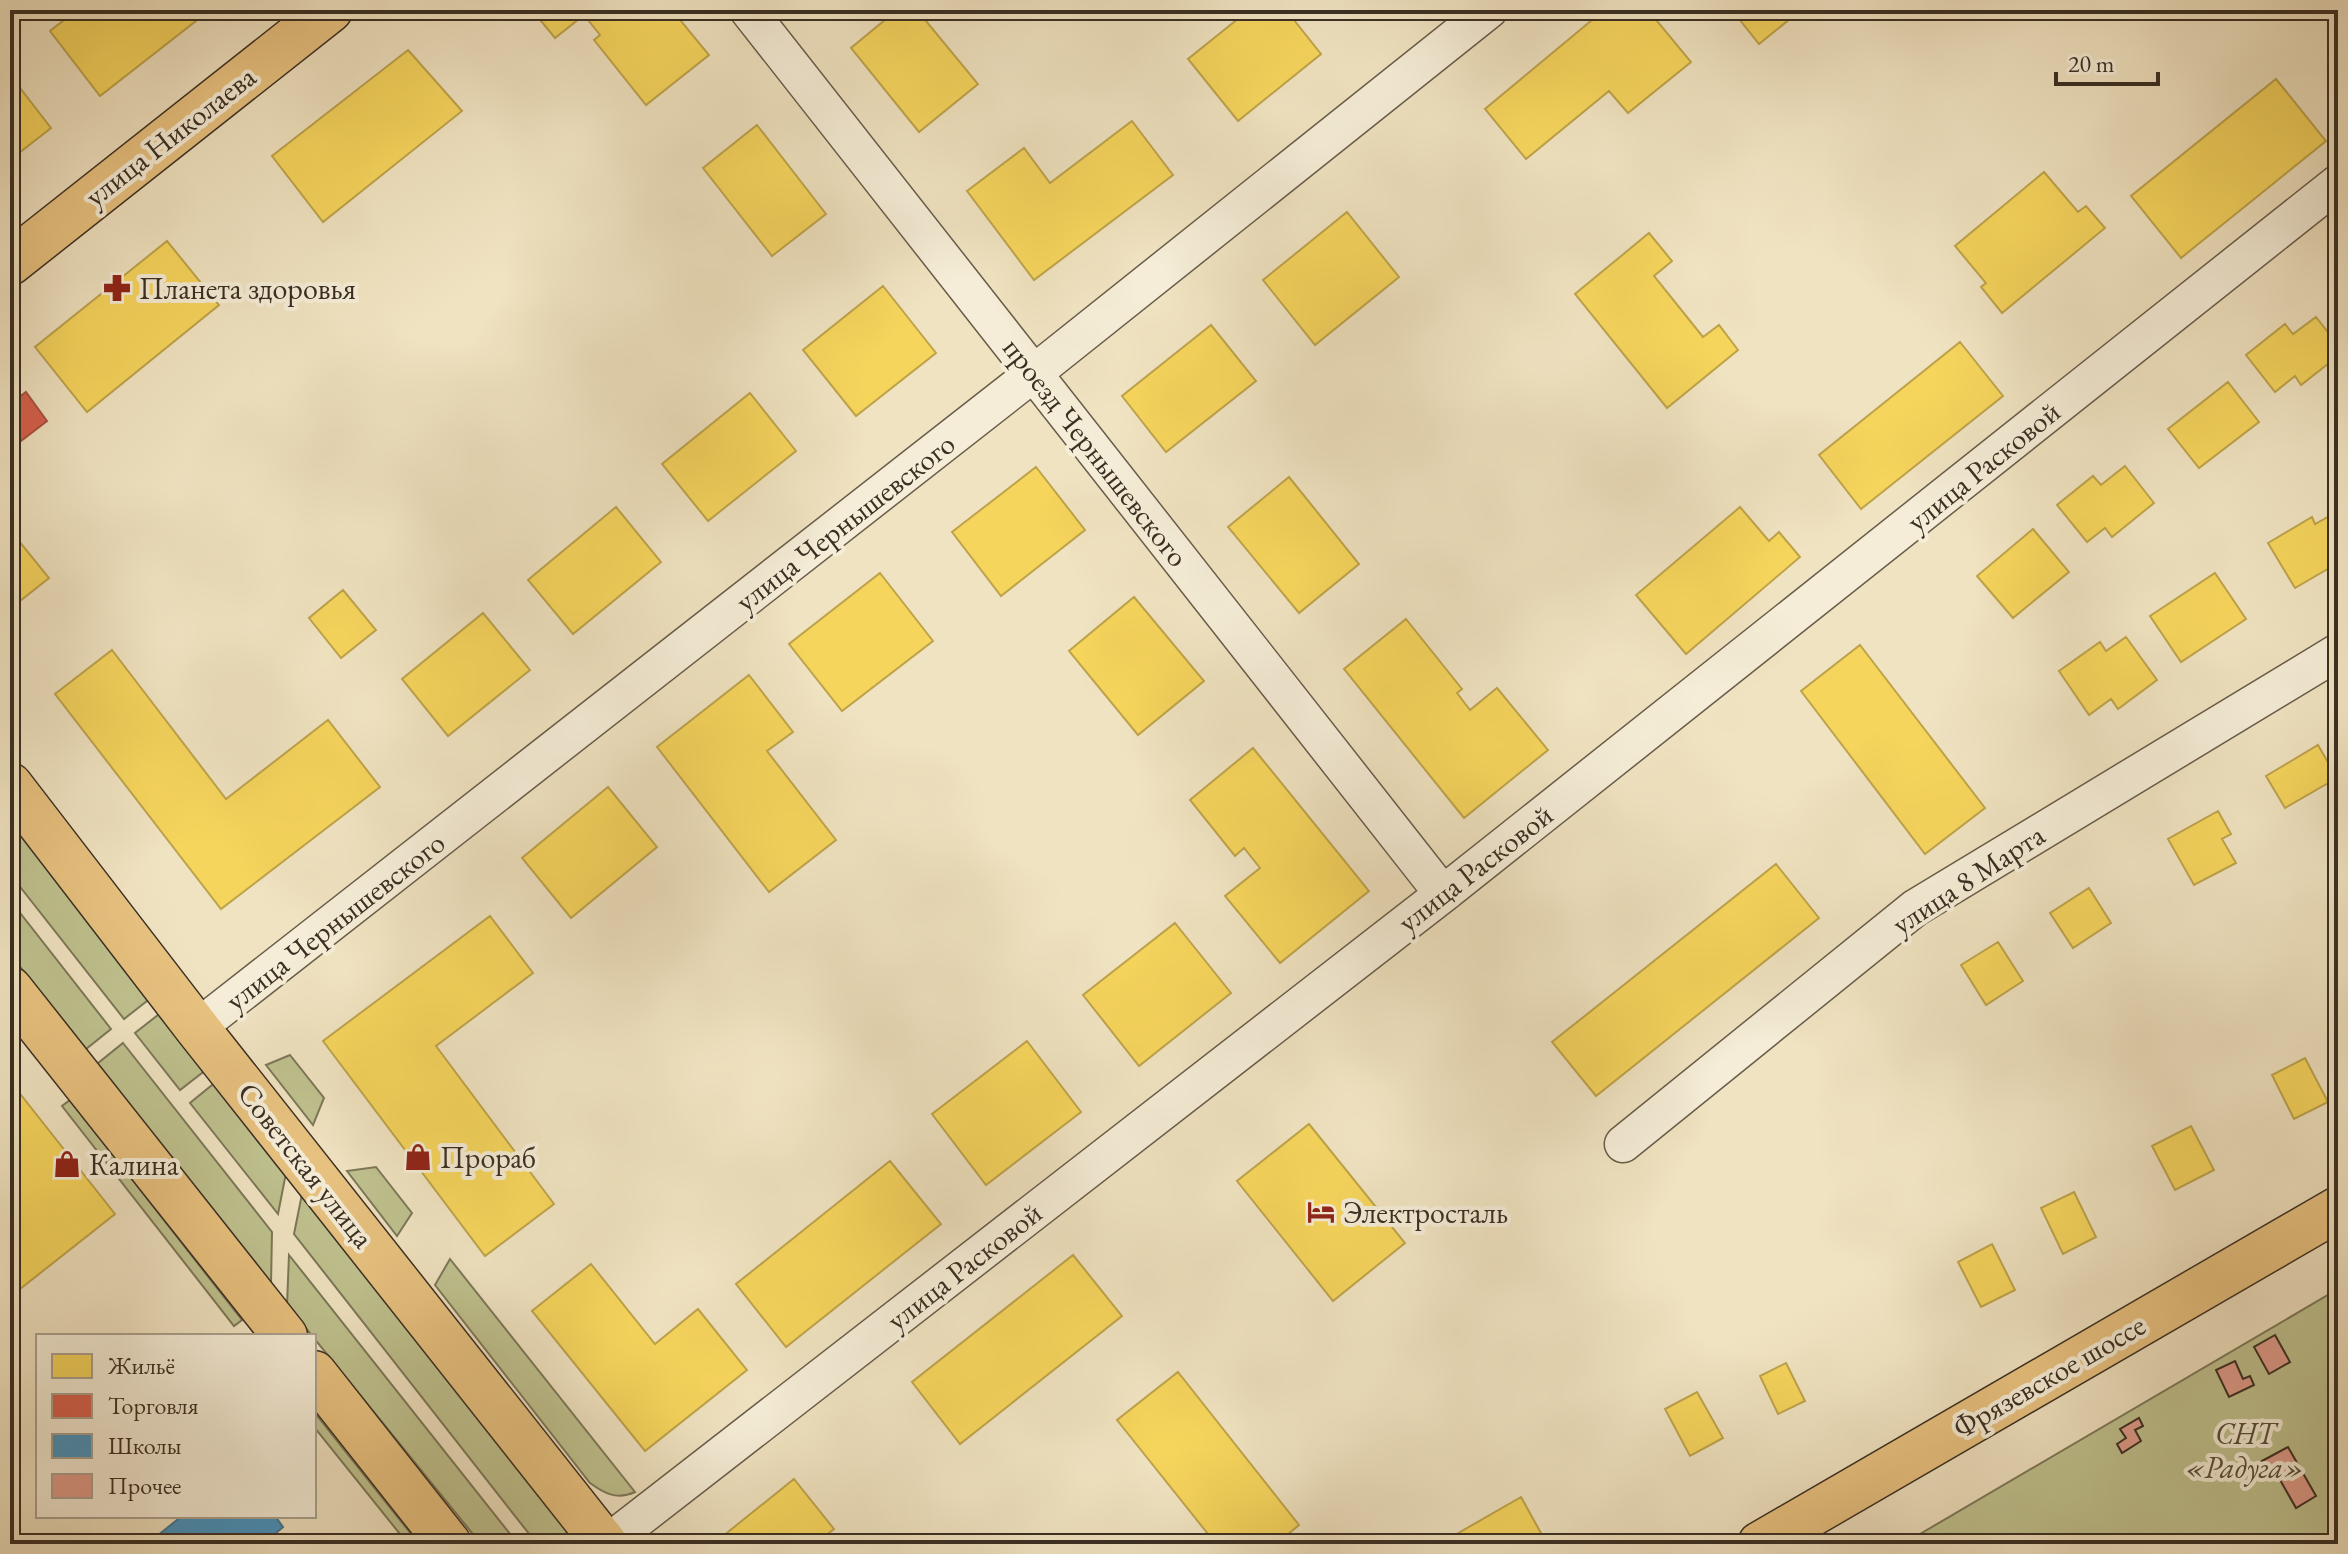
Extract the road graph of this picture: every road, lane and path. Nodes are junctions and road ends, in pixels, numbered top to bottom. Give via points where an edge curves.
1 (330, 10) edge
2 (748, 10) edge
3 (1489, 10) edge
4 (2338, 183) edge
5 (10, 263) edge
6 (1034, 373) junction
7 (2338, 652) edge
8 (10, 785) edge
9 (1443, 894) junction
10 (10, 989) edge
11 (197, 1028) junction
12 (1623, 1144) dead end
13 (2338, 1209) edge
14 (283, 1334) edge
15 (316, 1376) edge
16 (449, 1544) edge
17 (605, 1544) edge
18 (1760, 1544) edge

1 - 5 main road, улица Николаева
2 - 6 street, проезд Чернышевского
3 - 6 street, улица Чернышевского
4 - 9 street, улица Расковой
6 - 9 street, проезд Чернышевского
6 - 11 street, улица Чернышевского
7 - 12 street, улица 8 Марта via 1915,908
8 - 11 main road, Советская улица
9 - 17 street, улица Расковой
10 - 14 main road
11 - 17 main road, Советская улица
13 - 18 main road, Фрязевское шоссе
15 - 16 main road

